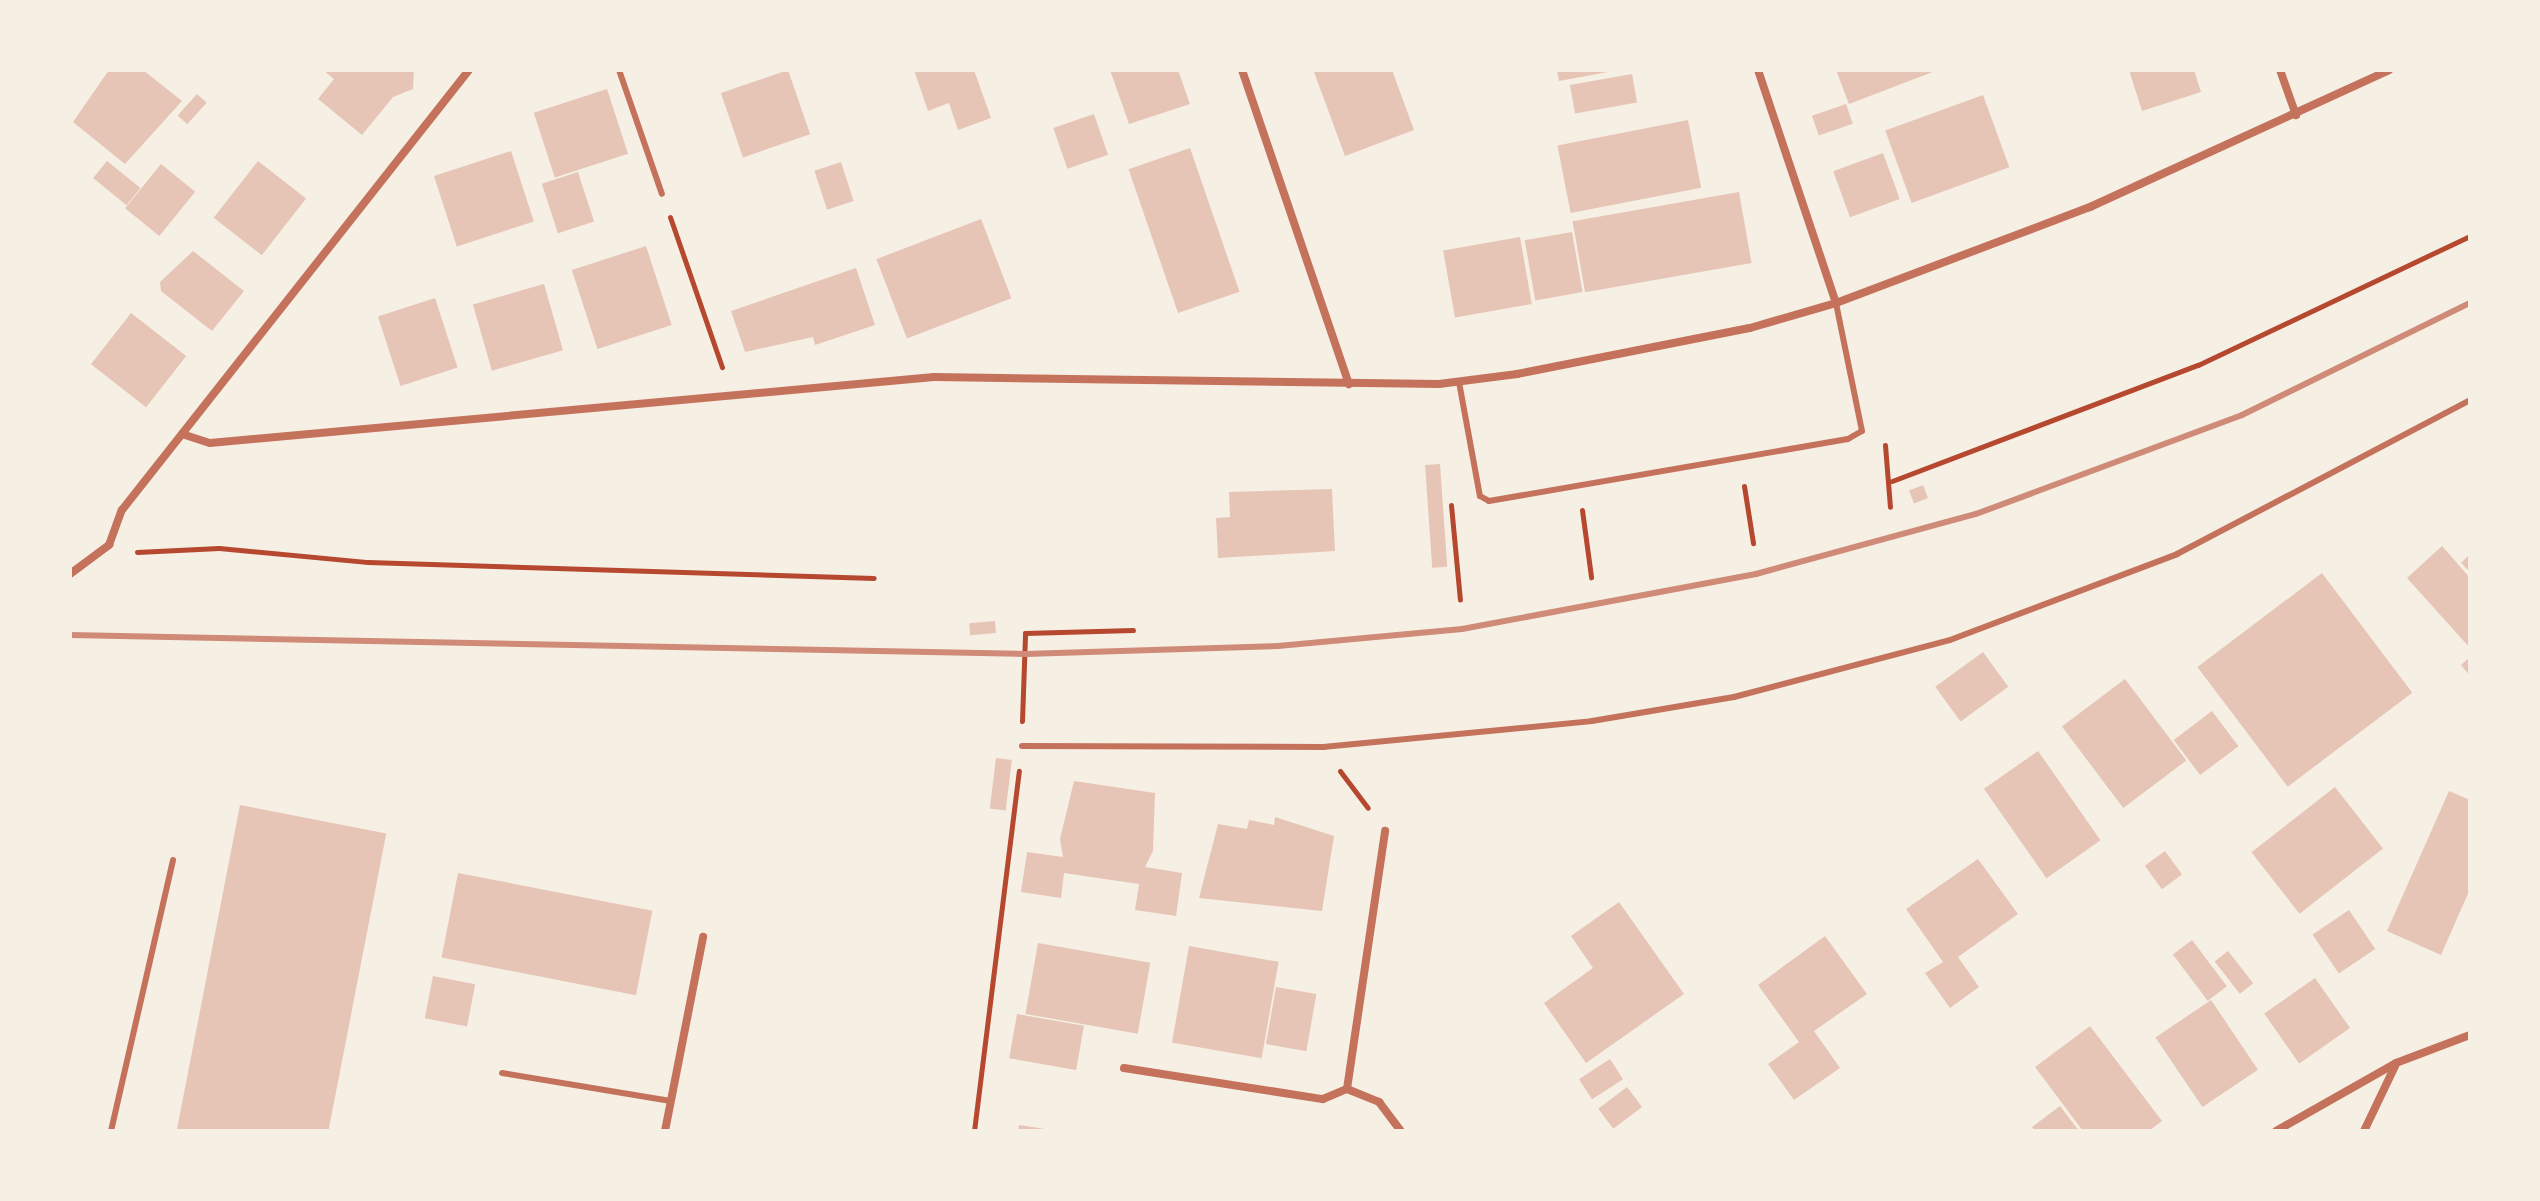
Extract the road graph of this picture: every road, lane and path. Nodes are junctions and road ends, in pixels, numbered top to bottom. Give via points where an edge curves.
1 (469, 70) edge
2 (619, 70) edge
3 (1242, 70) edge
4 (1758, 70) edge
5 (2280, 70) edge
6 (2389, 70) edge
7 (2296, 115) junction
8 (662, 194) joint
9 (2470, 236) edge
10 (1836, 303) junction
11 (1459, 382) junction
12 (1349, 384) junction
13 (730, 390) junction
14 (2470, 400) edge
15 (182, 434) junction
16 (1892, 481) dead end
17 (1748, 515) dead end
18 (1586, 542) dead end
19 (1753, 543) dead end
20 (109, 545) junction
21 (70, 574) edge
22 (1591, 577) dead end
23 (874, 578) dead end
24 (1133, 630) dead end
25 (1022, 746) junction
26 (1323, 747) junction
27 (1009, 787) dead end
28 (1017, 787) junction
29 (1385, 831) joint
30 (173, 860) dead end
31 (703, 937) dead end
32 (2470, 1035) edge
33 (2396, 1063) junction
34 (1124, 1068) dead end
35 (502, 1073) dead end
36 (1347, 1089) junction
37 (671, 1101) junction
38 (111, 1131) edge
39 (665, 1131) edge
40 (974, 1131) edge
41 (1401, 1131) edge
42 (2276, 1131) edge
43 (2364, 1131) edge

1 - 15 street
2 - 8 lane
3 - 12 street
4 - 10 street
5 - 7 street
6 - 7 street
7 - 10 street via 2090,207
8 - 13 path
9 - 16 path via 2198,365
10 - 11 street via 1683,342
10 - 11 lane via 1862,431 1848,439 1489,501 1480,496
11 - 12 street
12 - 13 street via 934,377
13 - 15 street via 210,443
14 - 26 lane via 2177,554 1950,640 1703,703 1592,721
15 - 20 street via 122,510
17 - 19 path
18 - 22 path
20 - 21 street
20 - 23 path via 145,554 219,548 368,562
24 - 25 path via 1025,633
25 - 26 lane
25 - 28 path
26 - 29 path
27 - 28 path
28 - 40 path
29 - 36 street
30 - 38 lane
31 - 37 street
32 - 33 street
33 - 42 street
33 - 43 street
34 - 36 street via 1323,1099
35 - 37 lane
36 - 41 street via 1379,1102
37 - 39 street

